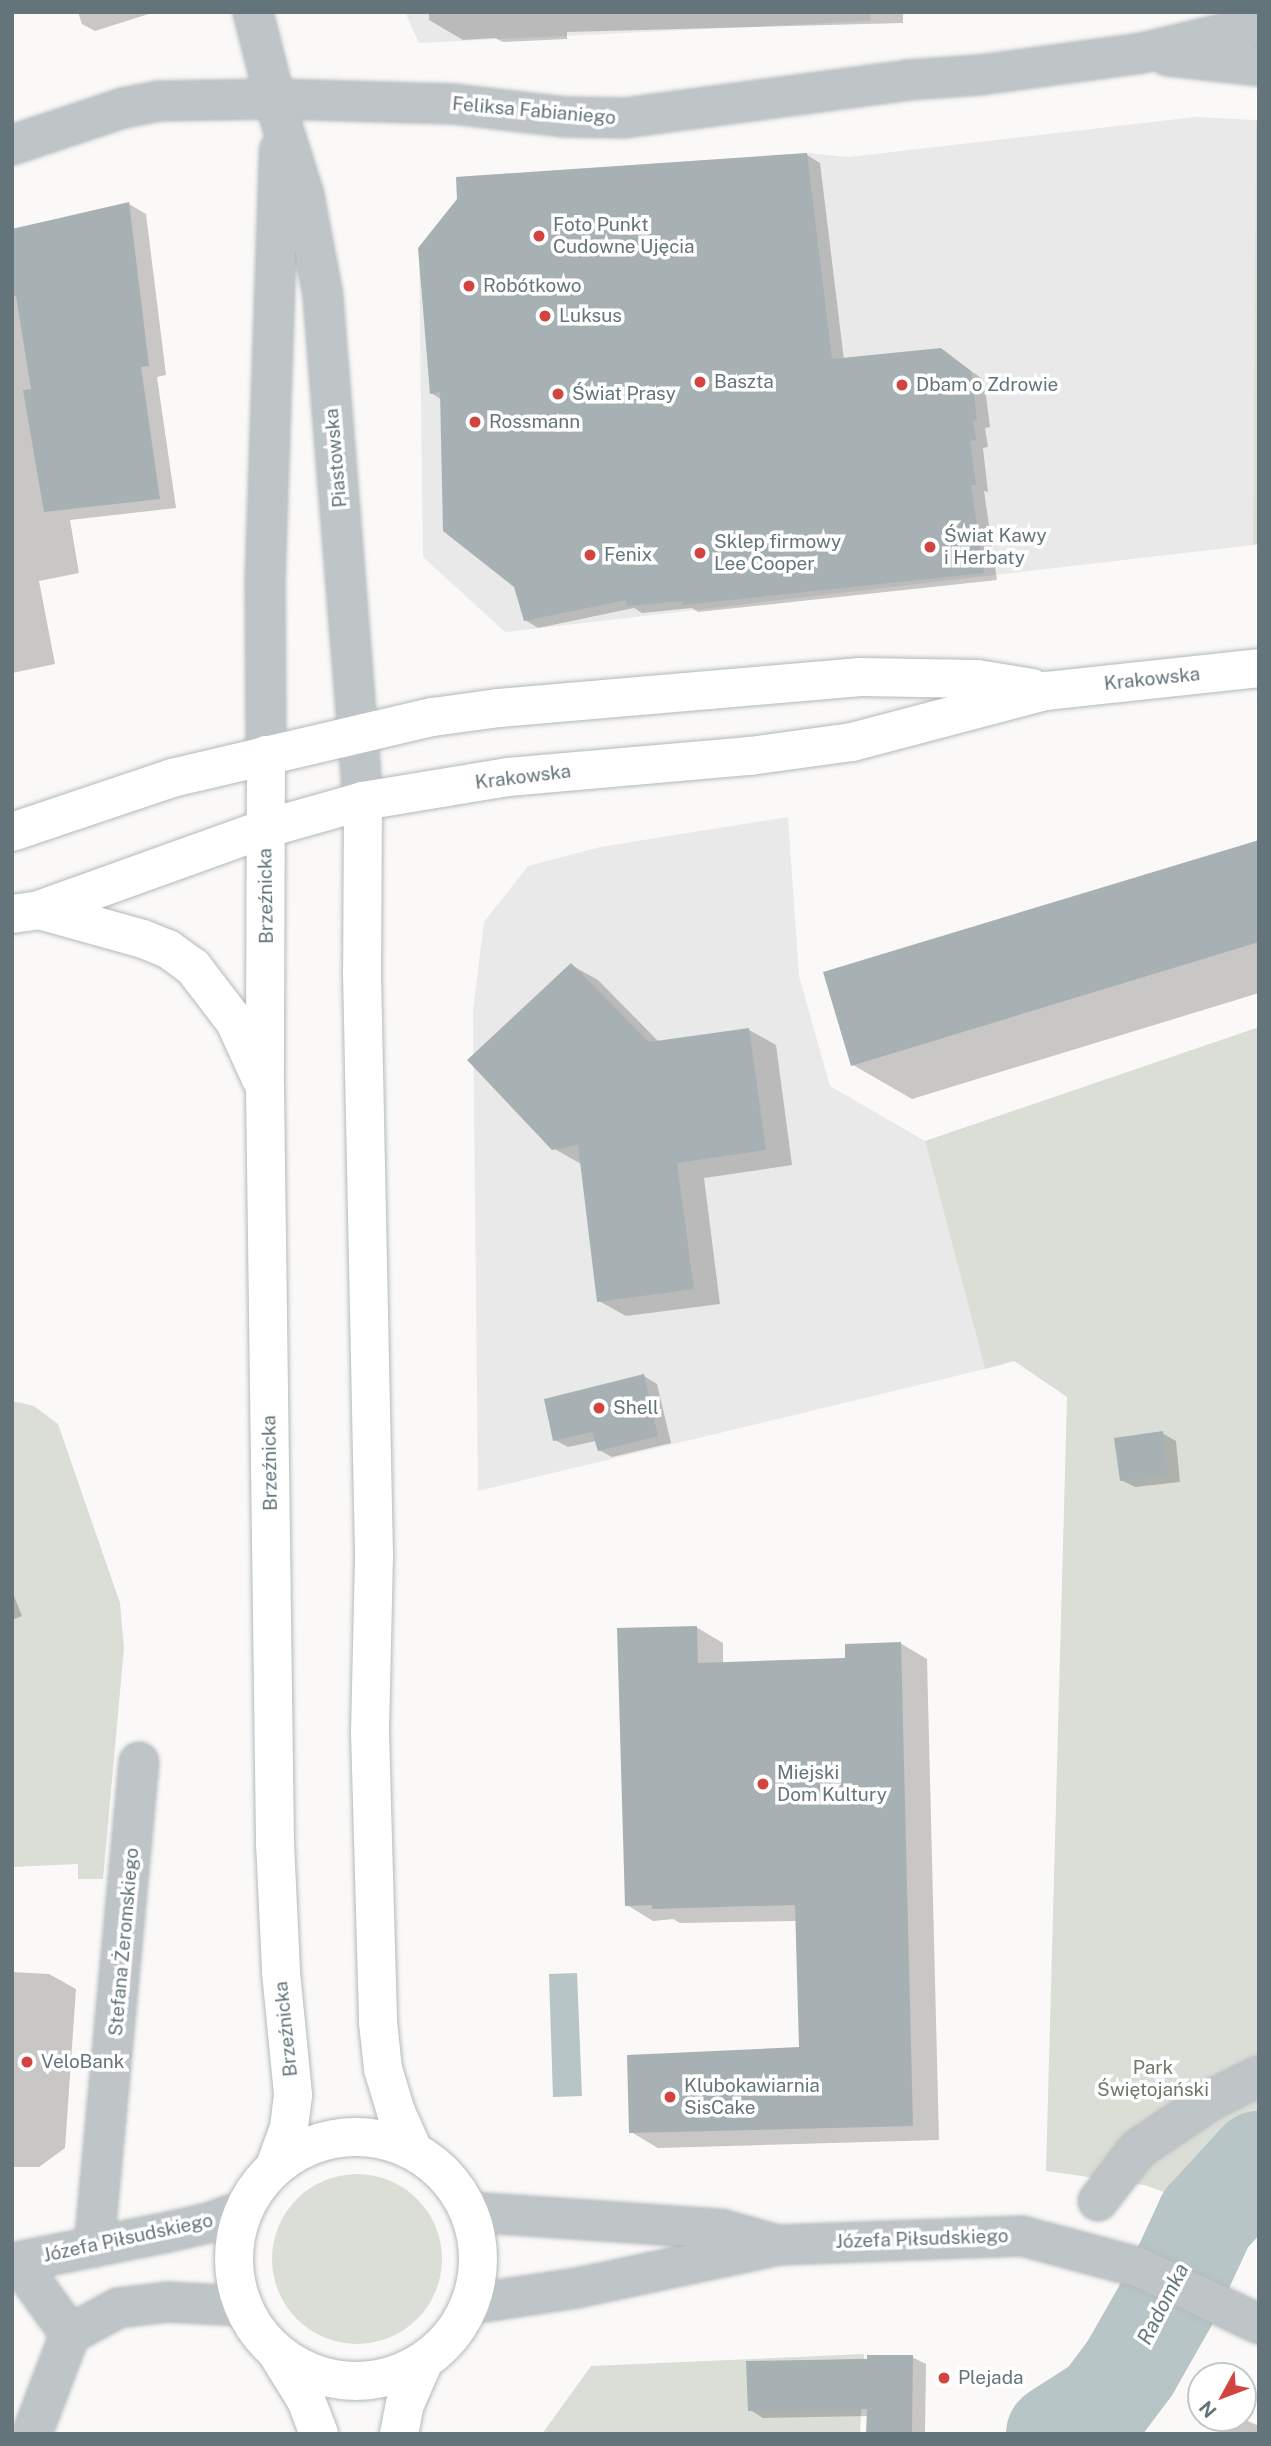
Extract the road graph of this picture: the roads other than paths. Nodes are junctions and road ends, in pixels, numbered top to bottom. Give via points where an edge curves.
1 (253, 12) edge
2 (1259, 25) edge
3 (1142, 53) junction
4 (1259, 66) edge
5 (278, 109) junction
6 (12, 145) edge
7 (1259, 668) edge
8 (1045, 691) junction
9 (360, 733) junction
10 (266, 755) junction
11 (363, 801) junction
12 (264, 829) junction
13 (12, 832) edge
14 (26, 912) edge
15 (265, 1088) junction
16 (139, 1762) dead end
17 (1259, 2076) edge
18 (413, 2150) junction
19 (275, 2166) junction
20 (1098, 2201) dead end
21 (244, 2210) junction
22 (470, 2212) junction
23 (779, 2245) junction
24 (94, 2247) junction
25 (15, 2262) edge
26 (471, 2304) junction
27 (243, 2306) junction
28 (1259, 2324) edge
29 (70, 2334) junction
30 (275, 2351) junction
31 (424, 2361) junction
32 (32, 2434) edge
33 (318, 2434) edge
34 (399, 2434) edge

1 - 5 street, Piastowska
2 - 3 street, Feliksa Fabianiego
3 - 4 street, Feliksa Fabianiego
3 - 5 street, Feliksa Fabianiego via 624,118 564,117 454,104
5 - 6 street, Feliksa Fabianiego via 160,101 123,108
5 - 9 street, Piastowska via 304,195 323,296
5 - 10 street, Piastowska via 265,583
7 - 8 main road, Krakowska
8 - 9 main road, Krakowska via 977,680 861,677 499,708
8 - 11 main road, Krakowska via 852,742 750,756 508,776
9 - 10 main road, Krakowska
9 - 11 street, Piastowska
10 - 12 main road, Brzeźnicka
10 - 13 main road, Krakowska via 172,778
11 - 12 main road, Krakowska
11 - 18 main road via 374,1556 370,1732 378,2022 383,2069
12 - 14 main road, Krakowska
12 - 15 main road, Brzeźnicka
14 - 15 main road via 143,939 193,967 235,1022
15 - 19 main road, Brzeźnicka via 275,1843 293,2095 289,2128
16 - 24 street, Stefana Żeromskiego
17 - 20 street via 1211,2100 1139,2150
18 - 19 main road via 378,2138 341,2137 306,2147
18 - 22 main road via 437,2166
19 - 21 main road via 256,2186
21 - 24 street, Józefa Piłsudskiego via 208,2223
21 - 27 main road via 234,2242 234,2274
22 - 23 street, Józefa Piłsudskiego via 721,2229
22 - 26 main road via 478,2253
23 - 26 street, Józefa Piłsudskiego via 577,2288
23 - 28 street, Józefa Piłsudskiego via 1022,2236 1138,2267
24 - 25 street, Józefa Piłsudskiego
25 - 29 street
26 - 31 main road via 451,2337
27 - 29 street via 167,2302 118,2308
27 - 30 main road
29 - 32 street
30 - 31 main road via 332,2379 363,2381 395,2375
30 - 33 main road via 306,2400
31 - 34 main road via 405,2404

